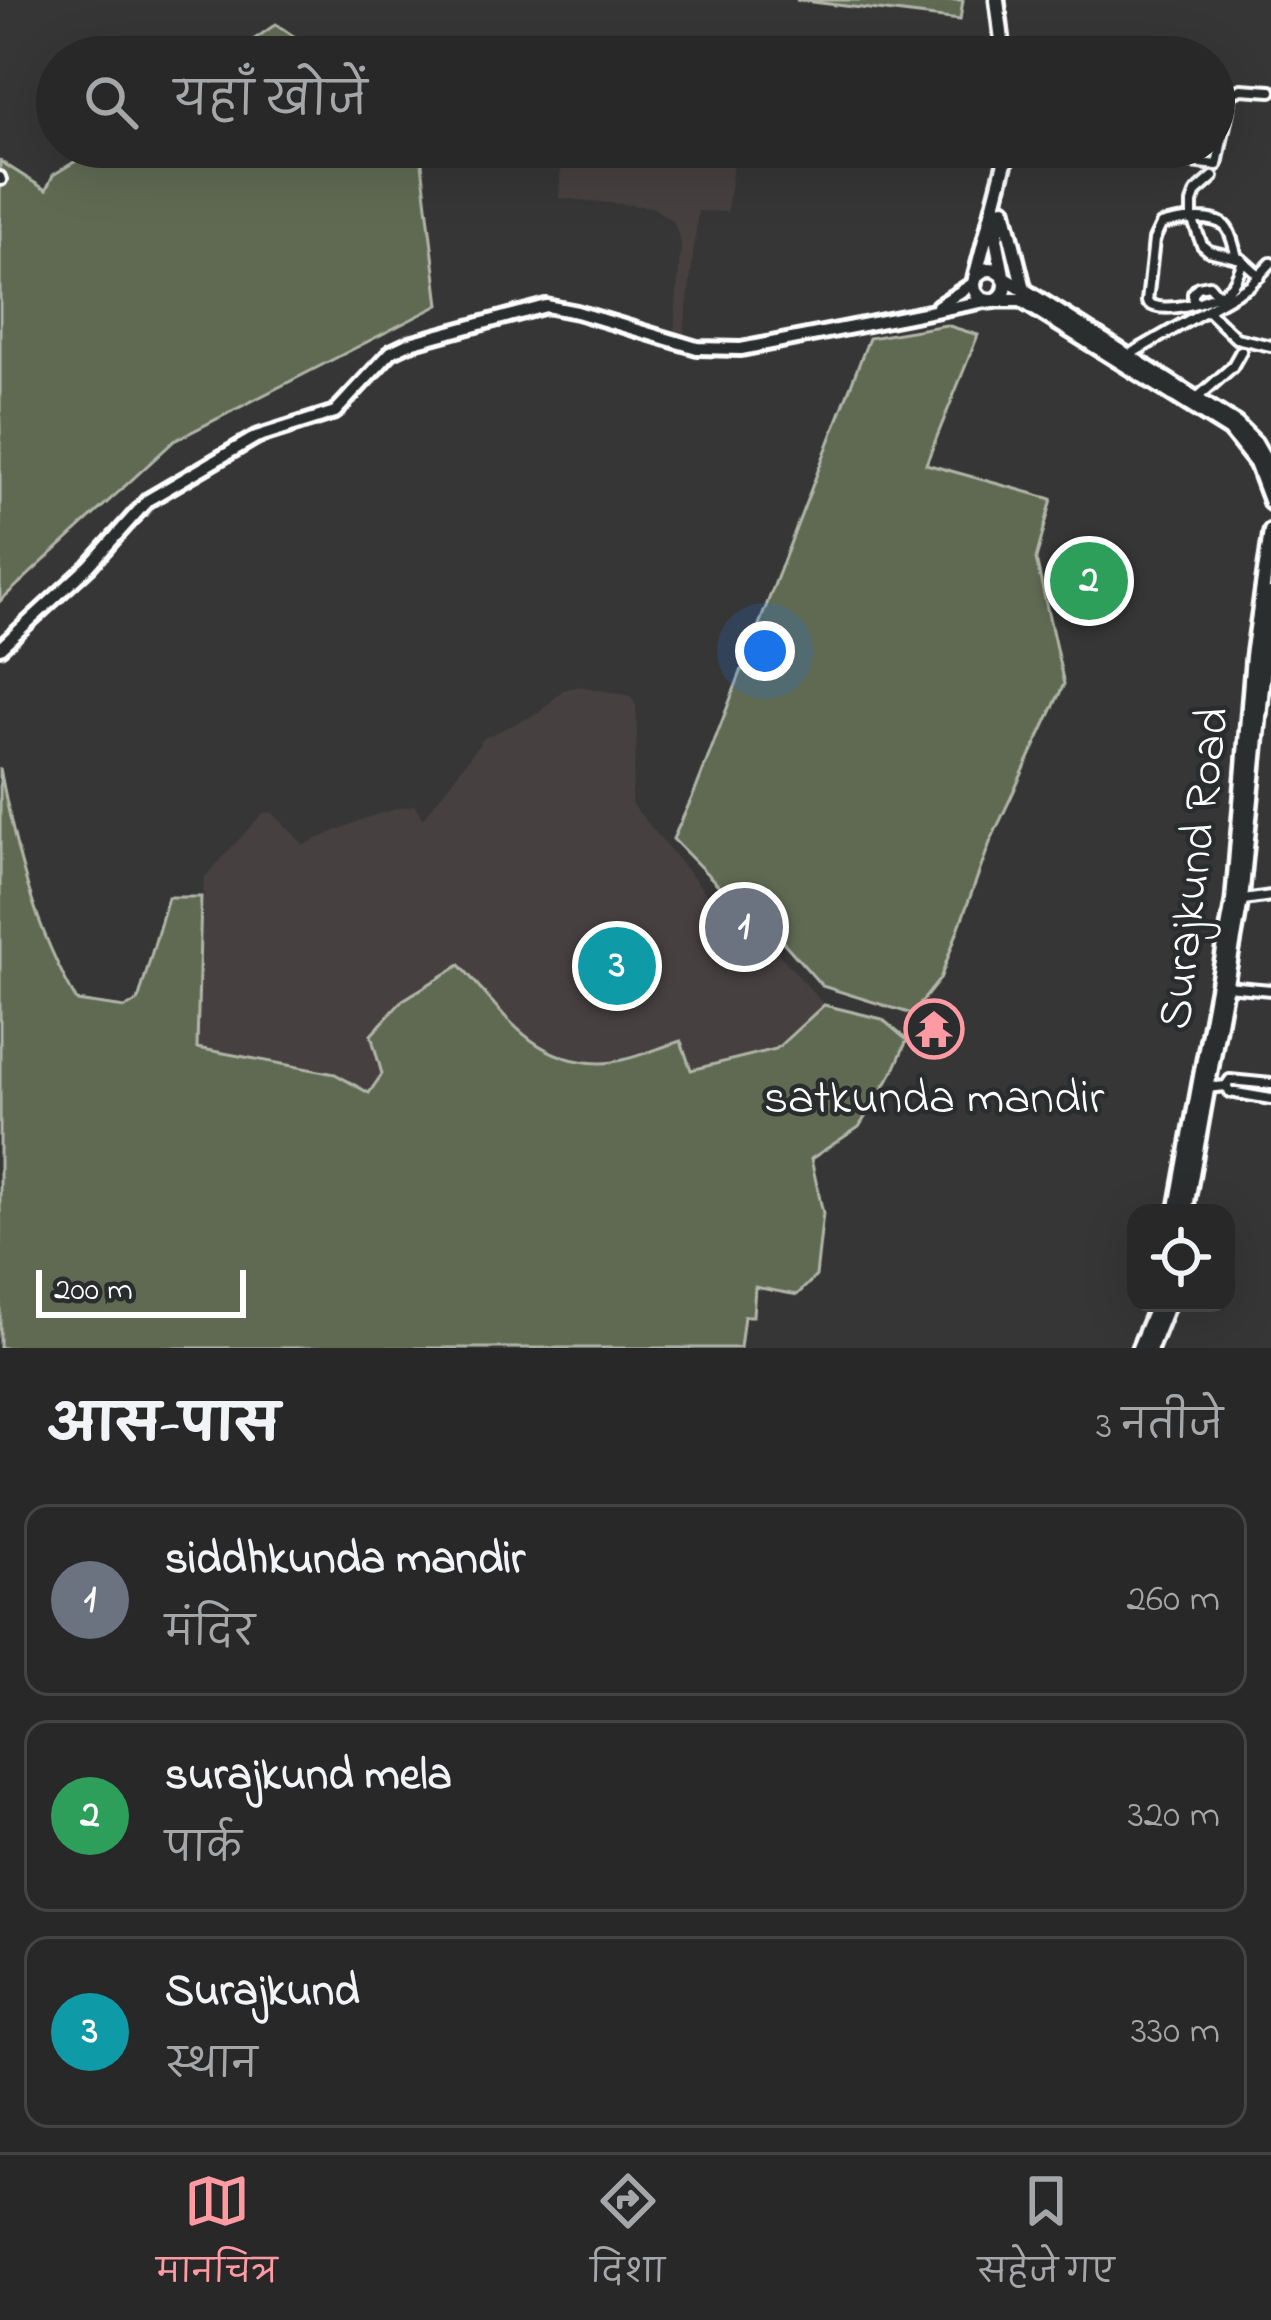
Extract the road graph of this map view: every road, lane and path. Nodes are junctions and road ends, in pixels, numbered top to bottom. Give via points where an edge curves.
1 (1001, 0) edge
2 (1005, 36) edge
3 (1235, 92) edge
4 (1271, 92) edge
5 (1007, 168) edge
6 (1010, 168) edge
7 (1213, 177) dead end
8 (1004, 208) junction
9 (1193, 221) junction
10 (1240, 259) junction
11 (1271, 263) edge
12 (1260, 276) junction
13 (1004, 277) junction
14 (975, 280) junction
15 (1025, 292) junction
16 (991, 300) junction
17 (1208, 310) junction
18 (925, 313) junction
19 (1271, 346) edge
20 (1241, 351) dead end
21 (1125, 357) junction
22 (1197, 398) junction
23 (1271, 472) edge
24 (1271, 503) edge
25 (1271, 531) edge
26 (1271, 541) edge
27 (1271, 595) edge
28 (0, 648) edge
29 (1266, 674) edge
30 (1254, 760) junction
31 (1271, 763) edge
32 (1271, 896) edge
33 (1237, 900) junction
34 (1225, 976) junction
35 (1271, 990) edge
36 (1271, 1084) edge
37 (1226, 1086) junction
38 (1204, 1088) junction
39 (1271, 1099) edge
40 (1178, 1204) edge
41 (1186, 1204) edge
42 (1155, 1312) edge
43 (1164, 1312) edge
44 (1139, 1348) edge
45 (1150, 1348) edge

1 - 2 main road
3 - 4 street
5 - 14 main road
6 - 8 main road
7 - 9 street via 1193,197
8 - 13 main road via 996,238
8 - 15 main road
9 - 10 street via 1205,249
9 - 10 street via 1226,227
9 - 10 street via 1156,231 1151,307 1216,293 1232,284
10 - 12 street
11 - 12 street
12 - 17 street
13 - 14 main road via 988,269
13 - 15 main road
13 - 16 main road via 1004,293
14 - 16 main road via 976,293
14 - 18 street
15 - 21 main road
16 - 18 street
16 - 21 main road via 1021,300
17 - 19 street via 1236,338
17 - 21 street
18 - 28 street via 717,349 546,306 410,343 391,352 335,412 256,437 148,500
20 - 22 street
21 - 22 main road
21 - 24 main road via 1239,439
22 - 23 main road via 1246,433
25 - 26 main road, Surajkund Road
26 - 33 main road, Surajkund Road via 1253,656
27 - 29 main road, Surajkund Road
29 - 30 main road, Surajkund Road
30 - 31 street
30 - 33 main road, Surajkund Road
32 - 33 street
33 - 34 main road, Surajkund Road
34 - 35 street
34 - 38 main road, Surajkund Road
36 - 37 street
37 - 38 street
37 - 39 street
38 - 40 main road, Surajkund Road
38 - 41 main road, Surajkund Road
42 - 44 main road
43 - 45 main road

